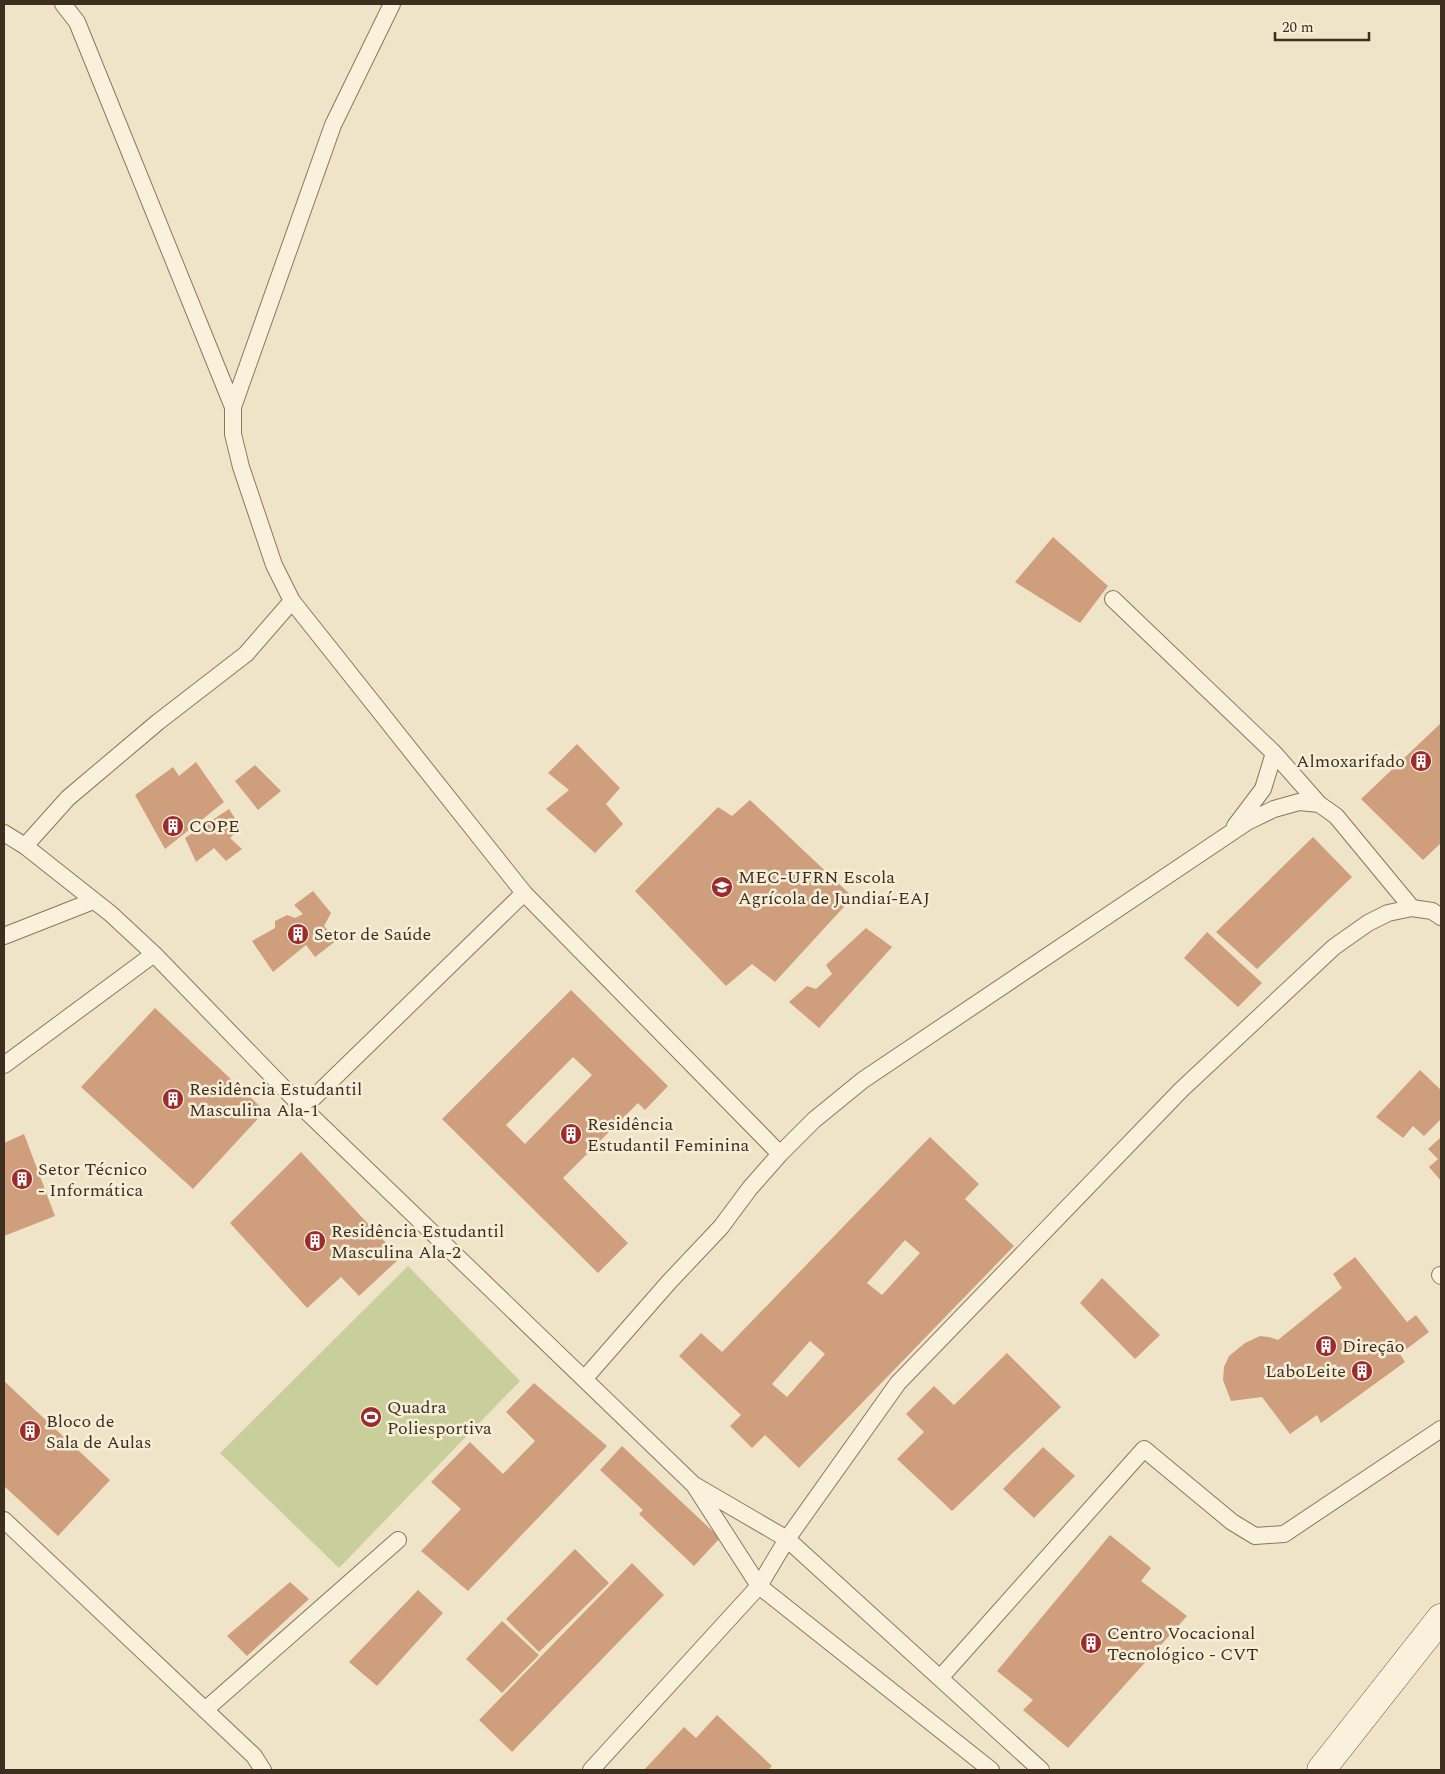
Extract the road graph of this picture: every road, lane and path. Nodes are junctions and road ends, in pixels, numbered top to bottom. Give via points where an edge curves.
1 (63, 4) edge
2 (392, 4) edge
3 (233, 407) junction
4 (1113, 599) dead end
5 (292, 602) junction
6 (1274, 753) junction
7 (1319, 804) junction
8 (4, 833) edge
9 (1230, 833) junction
10 (25, 846) junction
11 (524, 893) junction
12 (94, 900) junction
13 (1412, 908) junction
14 (1441, 917) edge
15 (4, 936) edge
16 (154, 954) junction
17 (4, 1065) edge
18 (303, 1108) junction
19 (780, 1154) junction
20 (585, 1378) junction
21 (1441, 1429) edge
22 (694, 1485) junction
23 (4, 1520) edge
24 (787, 1538) junction
25 (398, 1540) dead end
26 (759, 1586) junction
27 (1441, 1618) edge
28 (940, 1678) junction
29 (205, 1710) junction
30 (263, 1770) edge
31 (591, 1770) edge
32 (991, 1770) edge
33 (1041, 1770) edge
34 (1321, 1770) edge

1 - 3 lane via 78,22
2 - 3 lane via 333,125
3 - 5 lane via 233,434 241,467 274,565
4 - 6 lane
5 - 10 lane via 246,654 68,798
5 - 11 lane
6 - 7 lane
6 - 9 lane via 1263,789
7 - 9 lane via 1299,802 1274,809
7 - 13 lane via 1336,816
8 - 10 lane
9 - 19 lane via 863,1080 814,1120
10 - 12 lane
11 - 18 lane
11 - 19 lane
12 - 15 lane
12 - 16 lane
13 - 14 lane via 1432,911
13 - 24 lane via 1388,913 1334,947 1181,1090 898,1383
16 - 17 lane
16 - 18 lane
18 - 20 lane
19 - 20 lane via 721,1227
20 - 22 lane
21 - 28 lane via 1284,1534 1255,1536 1232,1522 1144,1449
22 - 24 lane
22 - 26 lane
23 - 29 lane
24 - 26 lane
24 - 28 lane
25 - 29 lane
26 - 31 lane
26 - 32 lane
27 - 34 main road
28 - 33 lane
29 - 30 lane via 254,1756

